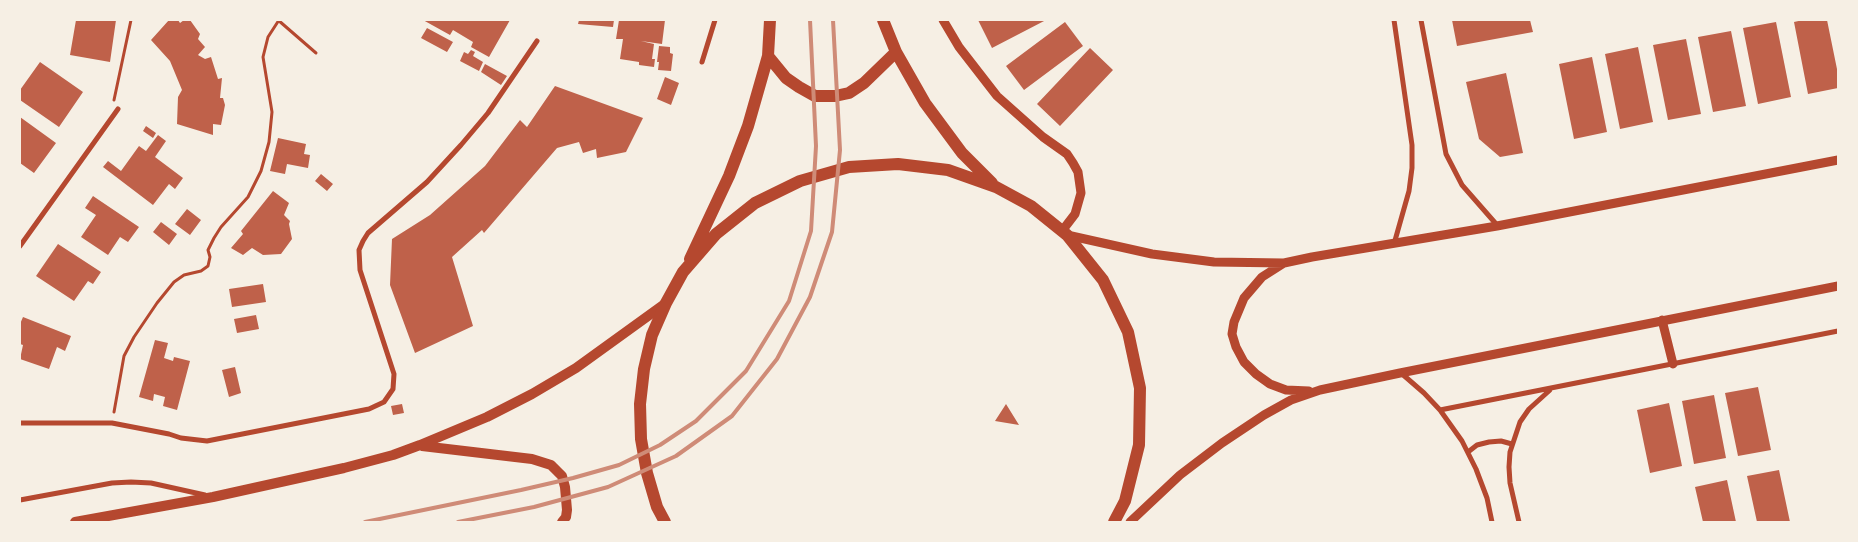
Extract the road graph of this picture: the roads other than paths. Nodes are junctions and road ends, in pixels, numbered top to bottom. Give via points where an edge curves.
1 (715, 20) edge
2 (770, 20) edge
3 (883, 20) edge
4 (943, 20) edge
5 (1394, 20) edge
6 (1421, 20) edge
7 (537, 41) dead end
8 (896, 52) junction
9 (768, 56) junction
10 (702, 62) dead end
11 (118, 109) dead end
12 (1838, 160) edge
13 (996, 186) junction
14 (1497, 226) junction
15 (1064, 233) junction
16 (1394, 244) junction
17 (20, 246) edge
18 (1284, 263) junction
19 (684, 272) junction
20 (1838, 286) edge
21 (666, 303) junction
22 (1662, 320) junction
23 (1838, 331) edge
24 (1674, 364) junction
25 (1400, 373) junction
26 (1552, 388) junction
27 (1320, 390) junction
28 (1440, 410) junction
29 (20, 423) edge
30 (1512, 444) junction
31 (420, 446) junction
32 (1468, 452) junction
33 (213, 497) junction
34 (20, 500) edge
35 (75, 522) edge
36 (562, 522) edge
37 (665, 522) edge
38 (1114, 522) edge
39 (1130, 522) edge
40 (1492, 522) edge
41 (1519, 522) edge

1 - 10 street
2 - 9 main road
3 - 8 main road
4 - 15 street via 963,53 997,96 1035,131 1067,154 1073,163 1080,182 1079,204
5 - 16 street via 1412,145 1409,191
6 - 14 street via 1446,154 1462,185
7 - 29 street via 488,113 461,145 427,182 368,233 359,250 360,270 394,374 393,389 384,402 369,409 207,441 112,423
8 - 9 main road via 864,83 849,93 835,96 815,96 799,87 786,78
8 - 13 main road via 925,103 962,154
9 - 19 main road via 748,126 729,176
11 - 17 street
12 - 14 street
13 - 15 main road via 1031,206
13 - 19 main road via 948,170 898,164 848,167 800,180 755,203 716,234
14 - 16 street
15 - 18 street via 1152,254 1214,262
15 - 38 main road via 1103,280 1128,332 1140,388 1139,445 1125,501
16 - 18 street
18 - 27 street via 1262,277 1244,298 1232,334 1244,362 1270,384 1286,390
19 - 21 main road
20 - 22 street
21 - 31 main road via 576,368 532,394
21 - 37 main road via 652,335 640,404 641,439 647,473
22 - 24 street
22 - 25 street
23 - 24 street
24 - 26 street
25 - 27 street
25 - 28 street
26 - 28 street
26 - 30 street via 1529,409
27 - 39 street via 1291,400 1222,443
28 - 32 street
30 - 32 street via 1489,442
30 - 41 street via 1510,483
31 - 33 main road via 344,468
31 - 36 main road via 532,459 551,465 562,476 565,487 567,510
32 - 40 street
33 - 34 street via 151,483 131,482
33 - 35 main road

